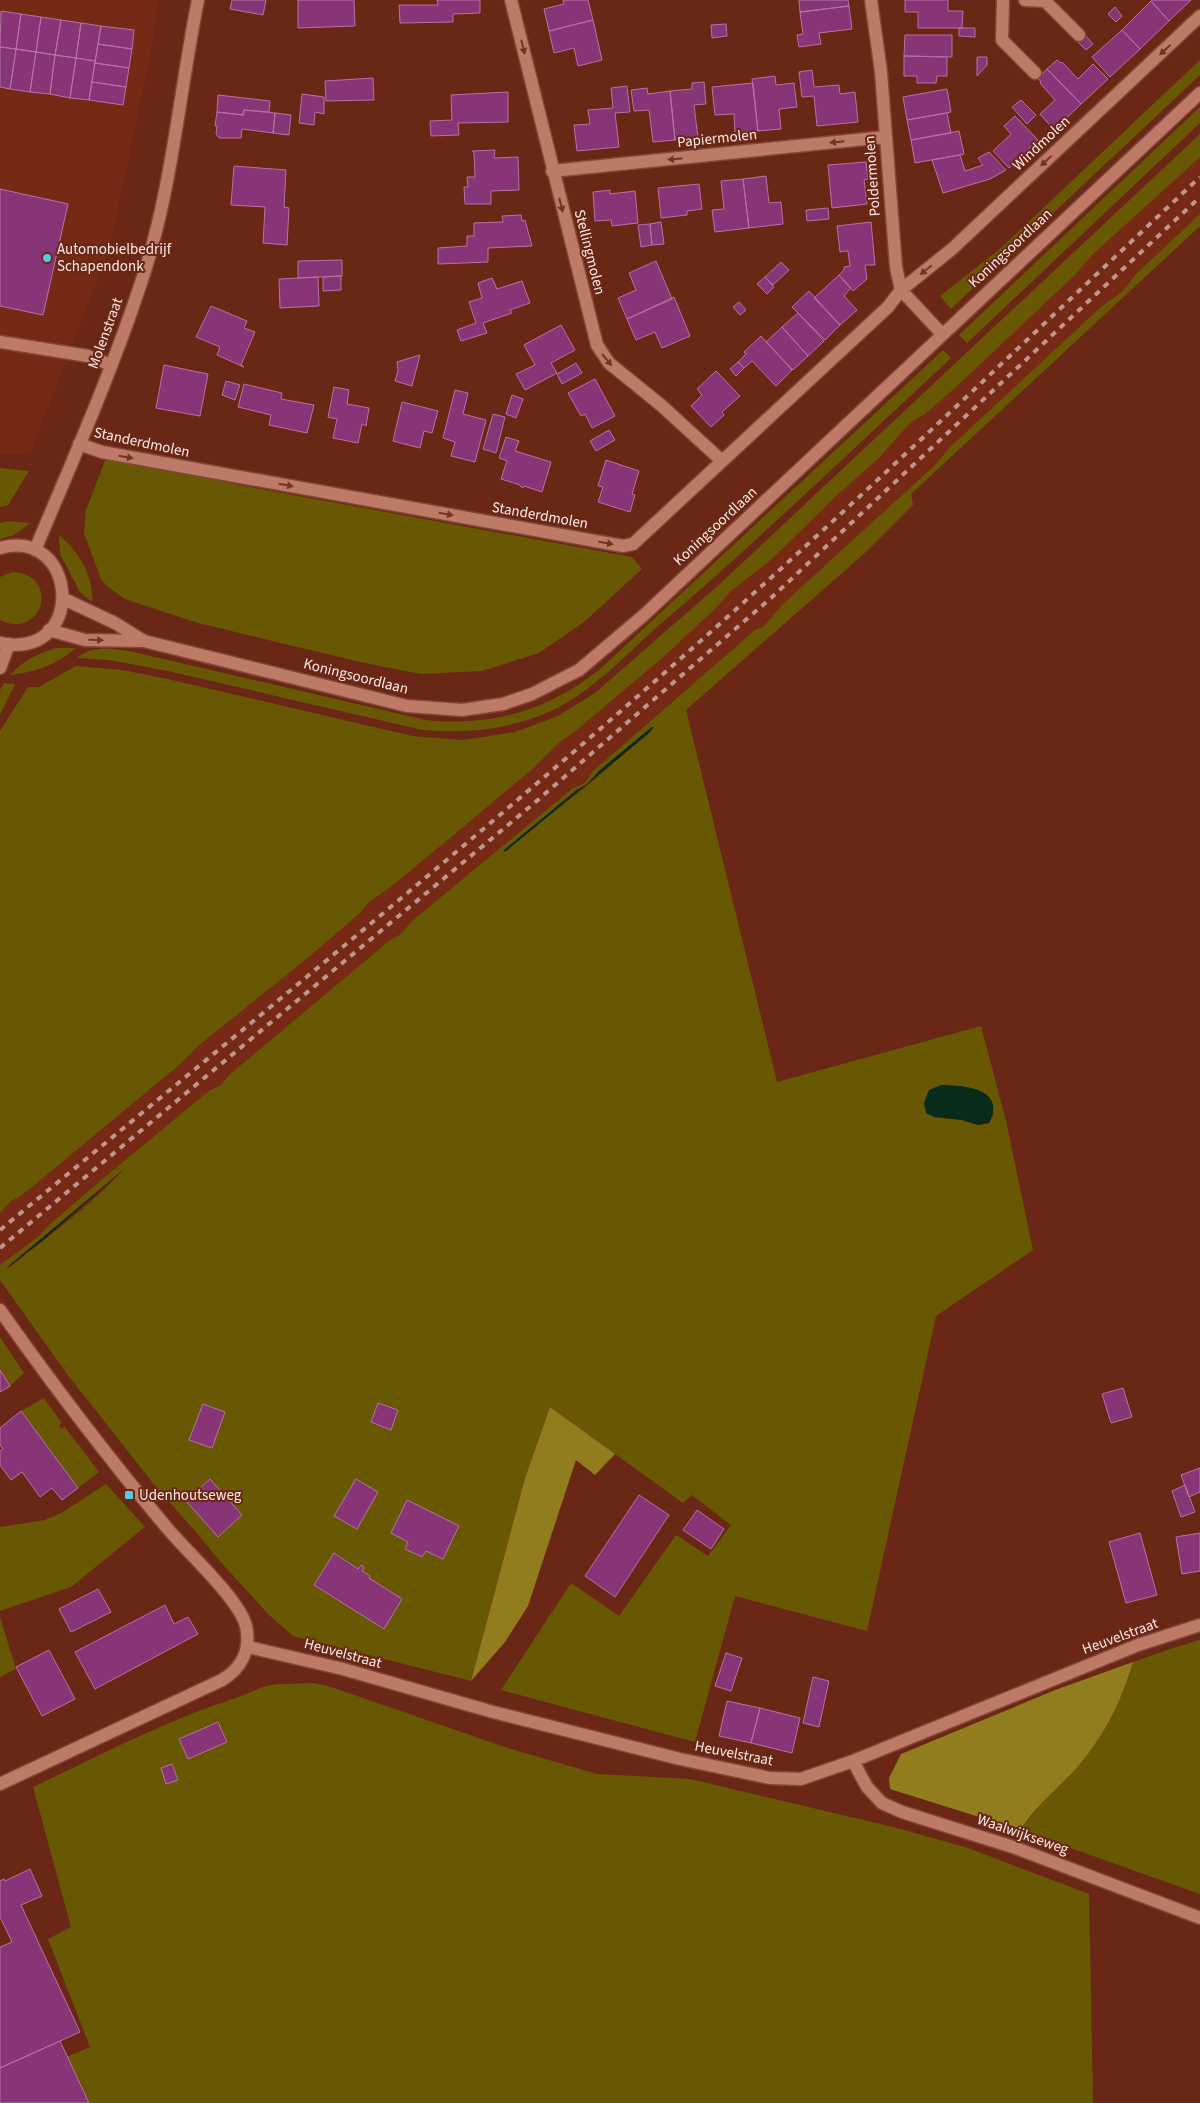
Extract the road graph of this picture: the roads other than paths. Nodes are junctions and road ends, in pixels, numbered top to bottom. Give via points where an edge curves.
1 (198, 0) edge
2 (511, 0) edge
3 (871, 0) edge
4 (1003, 0) edge
5 (1025, 0) edge
6 (1200, 16) edge
7 (1079, 35) dead end
8 (1035, 73) dead end
9 (1200, 93) edge
10 (885, 137) junction
11 (552, 171) junction
12 (901, 290) junction
13 (942, 334) junction
14 (0, 342) edge
15 (111, 364) junction
16 (79, 444) junction
17 (722, 461) junction
18 (0, 548) edge
19 (35, 550) junction
20 (64, 599) junction
21 (50, 630) junction
22 (144, 641) junction
23 (5, 644) edge
24 (0, 668) edge
25 (0, 1310) edge
26 (1200, 1625) edge
27 (248, 1647) junction
28 (853, 1761) junction
29 (0, 1784) edge
30 (1200, 1918) edge

1 - 15 street, Molenstraat via 163,199 142,282
2 -> 11 street, Stellingmolen
3 - 10 street, Poldermolen via 881,72
4 - 8 street via 1002,40
5 - 7 street via 1045,1
6 -> 12 street, Windmolen via 952,250
9 - 13 street, Koningsoordlaan
10 -> 11 street, Papiermolen
10 - 12 street, Poldermolen via 896,267
11 -> 17 street, Stellingmolen via 596,345 609,363
12 - 13 street
12 - 17 street, Standerdmolen via 888,307
13 - 22 street, Koningsoordlaan via 644,615 579,670 532,694 503,704 462,710 408,706
14 - 15 street via 88,356
15 - 16 street, Molenstraat
16 -> 17 street, Standerdmolen via 102,452 623,546 633,544
16 - 19 street, Molenstraat
18 - 19 street via 15,546
19 - 20 street via 58,571
20 - 21 street
20 - 22 street, Koningsoordlaan
21 -> 22 street, Koningsoordlaan via 85,640
21 - 23 street via 34,641
23 - 24 street
25 - 27 street via 126,1478 237,1606 245,1625
26 - 28 street, Heuvelstraat via 1138,1644
27 - 28 street, Heuvelstraat via 343,1669 493,1712 680,1759 770,1778 801,1779
27 - 29 street via 234,1673 222,1680
28 - 30 street, Waalwijkseweg via 867,1787 882,1804 1013,1847

